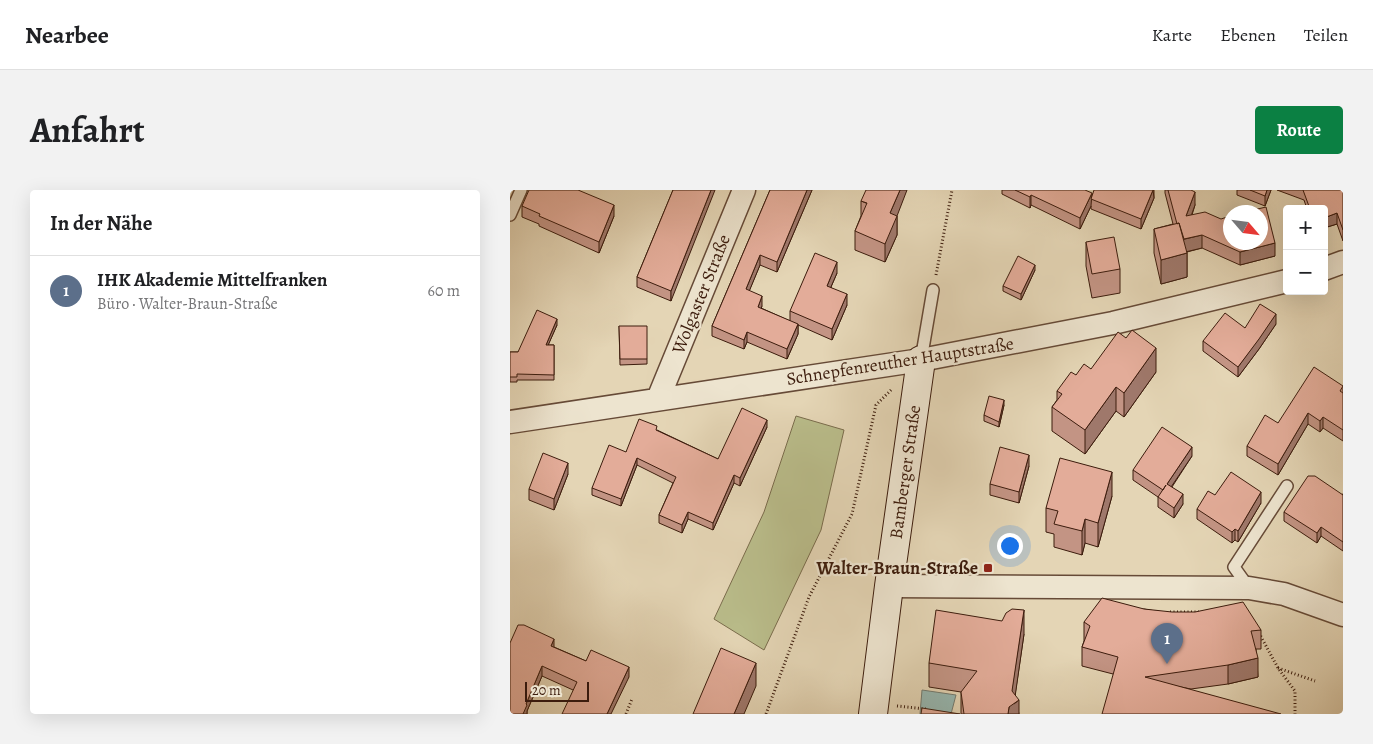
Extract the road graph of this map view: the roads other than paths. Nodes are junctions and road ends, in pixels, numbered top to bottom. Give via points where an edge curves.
1 (521, 190) edge
2 (744, 190) edge
3 (510, 215) edge
4 (1343, 262) edge
5 (1328, 268) edge
6 (1283, 283) edge
7 (933, 290) road end
8 (921, 360) junction
9 (658, 398) junction
10 (510, 422) edge
11 (1287, 486) dead end
12 (889, 586) junction
13 (1249, 588) junction
14 (1343, 615) edge
15 (874, 714) edge

1 - 3 lane
2 - 9 street, Wolgaster Straße
4 - 5 street
6 - 8 street, Schnepfenreuther Hauptstraße via 1114,323
7 - 8 lane, Bamberger Straße
8 - 9 street, Schnepfenreuther Hauptstraße
8 - 12 street, Bamberger Straße
9 - 10 street, Schnepfenreuther Hauptstraße
11 - 13 lane via 1234,567
12 - 13 street
12 - 15 street, Bamberger Straße
13 - 14 street via 1284,594

